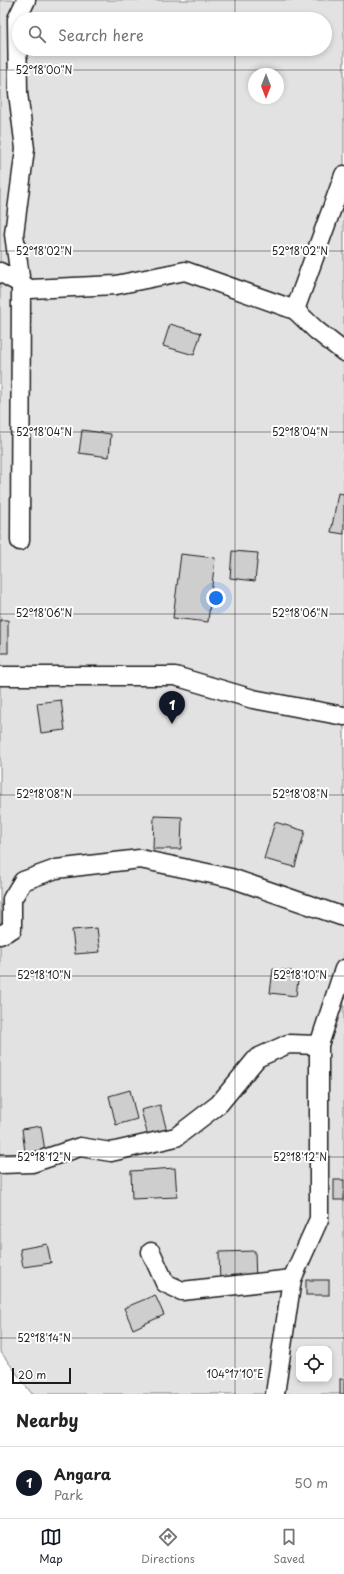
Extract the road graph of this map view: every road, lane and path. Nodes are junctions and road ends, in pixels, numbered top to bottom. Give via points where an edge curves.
1 (26, 0) edge
2 (20, 12) edge
3 (18, 56) edge
4 (344, 175) edge
5 (0, 272) edge
6 (21, 284) junction
7 (295, 310) junction
8 (344, 352) edge
9 (20, 541) dead end
10 (0, 676) edge
11 (344, 716) edge
12 (344, 917) edge
13 (0, 935) edge
14 (344, 969) edge
15 (319, 1045) junction
16 (0, 1164) edge
17 (151, 1252) dead end
18 (292, 1279) junction
19 (275, 1394) edge

1 - 2 street
3 - 6 street via 18,93 25,149 14,234
4 - 7 street
5 - 6 street
6 - 7 street via 30,289 116,285 185,271
6 - 9 street
7 - 8 street
10 - 11 street via 176,676 253,698
12 - 13 street via 231,878 140,859 56,869 23,881 12,899 12,929
14 - 15 street
15 - 16 street via 288,1044 257,1058 220,1104 176,1137 111,1152 80,1148 32,1163
15 - 18 street via 319,1219
17 - 18 street via 165,1283 182,1291
18 - 19 street

